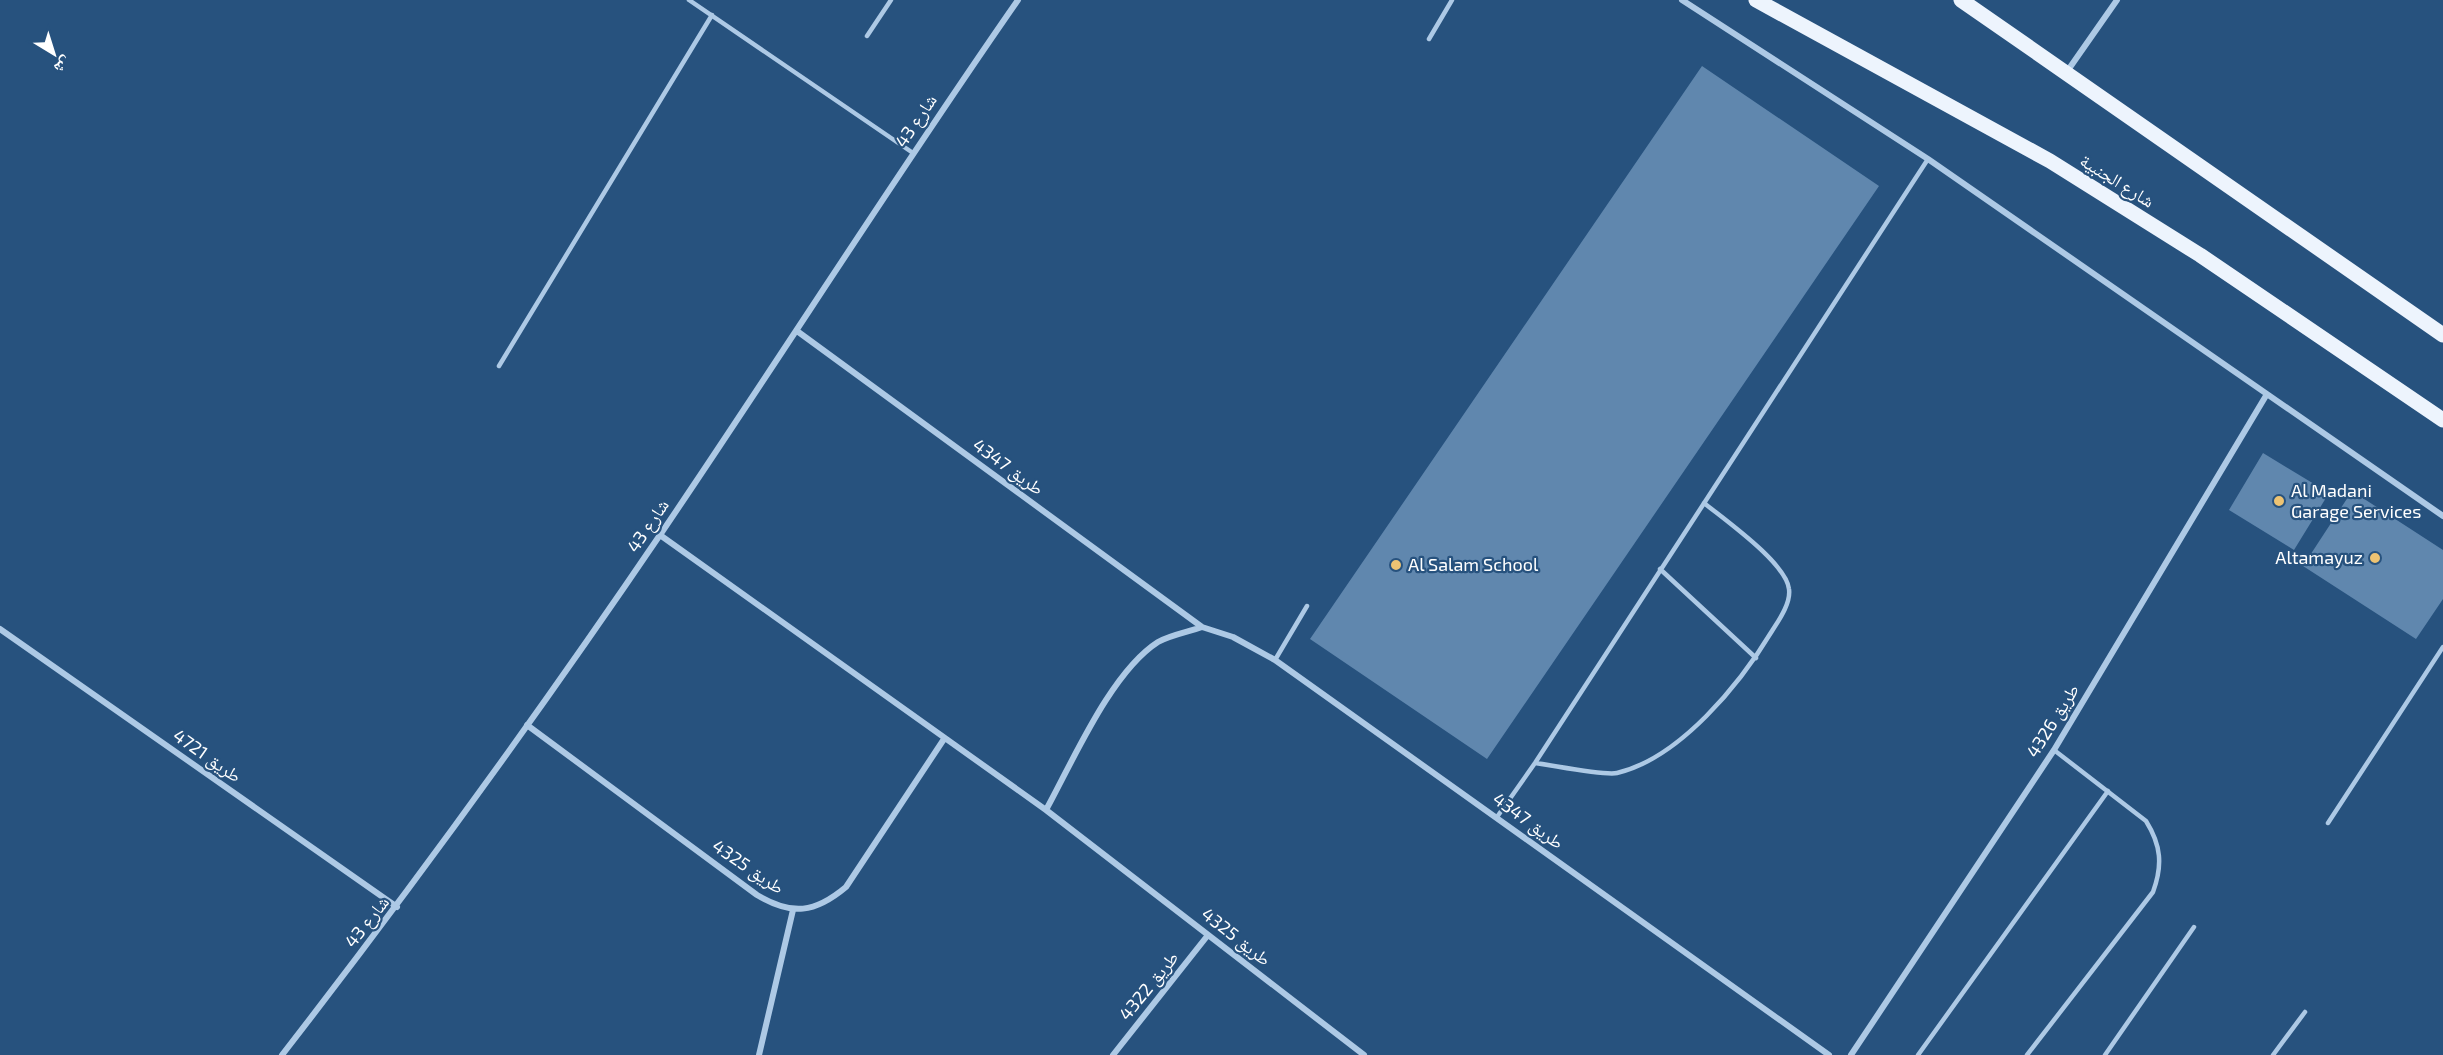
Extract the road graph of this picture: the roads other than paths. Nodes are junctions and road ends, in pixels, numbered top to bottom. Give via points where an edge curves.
1 (689, 0) edge
2 (891, 0) edge
3 (1018, 0) edge
4 (1452, 0) edge
5 (1682, 0) edge
6 (1756, 0) edge
7 (1960, 0) edge
8 (2117, 0) edge
9 (712, 15) junction
10 (867, 36) dead end
11 (1429, 39) dead end
12 (2066, 74) junction
13 (913, 153) junction
14 (1928, 159) junction
15 (797, 331) junction
16 (2443, 335) edge
17 (499, 366) dead end
18 (2267, 394) junction
19 (2443, 420) edge
20 (1704, 503) junction
21 (2443, 516) edge
22 (660, 535) junction
23 (1660, 569) junction
24 (1307, 606) dead end
25 (1202, 627) junction
26 (0, 629) edge
27 (2443, 647) edge
28 (1756, 658) junction
29 (1275, 660) junction
30 (527, 725) junction
31 (944, 739) junction
32 (2054, 750) junction
33 (1535, 763) junction
34 (2108, 791) junction
35 (1046, 810) junction
36 (1497, 817) junction
37 (2328, 823) dead end
38 (397, 907) junction
39 (793, 910) junction
40 (2194, 927) dead end
41 (1208, 935) junction
42 (2305, 1012) dead end
43 (282, 1055) edge
44 (759, 1055) edge
45 (1113, 1055) edge
46 (1364, 1055) edge
47 (1829, 1055) edge
48 (1851, 1055) edge
49 (1918, 1055) edge
50 (2027, 1055) edge
51 (2105, 1055) edge
52 (2273, 1055) edge

1 - 9 lane
2 - 10 lane
3 - 13 street, شارع 43
4 - 11 lane
5 - 14 street
6 - 19 main road, شارع الجنبية via 2050,161 2200,255
7 - 12 main road
8 - 12 street
9 - 13 lane
9 - 17 lane
12 - 16 main road
13 - 15 street, شارع 43
14 - 18 street
14 - 20 lane
15 - 22 street, شارع 43
15 - 25 street, طريق 4347
18 - 21 street
18 - 32 street, طريق 4326
20 - 23 lane
20 - 28 lane via 1755,543 1785,576 1790,591 1784,612
22 - 30 street, شارع 43
22 - 31 street, طريق 4325
23 - 28 lane
23 - 33 lane
24 - 29 lane
25 - 29 street, طريق 4347 via 1233,637
25 - 35 street via 1159,642 1130,665 1108,696
26 - 38 street, طريق 4721
27 - 37 lane
28 - 33 lane via 1689,733 1644,763 1615,773
29 - 36 street, طريق 4347
30 - 38 street, شارع 43
30 - 39 street, طريق 4325 via 757,895
31 - 35 street, طريق 4325
31 - 39 street, طريق 4325 via 846,887 813,908
32 - 34 lane
32 - 48 street, طريق 4326
33 - 36 lane
34 - 49 lane
34 - 50 lane via 2146,821 2156,837 2160,875 2153,892
35 - 41 street, طريق 4325
36 - 47 street, طريق 4347
38 - 43 street, شارع 43
39 - 44 street
40 - 51 lane
41 - 45 street, طريق 4322
41 - 46 street, طريق 4325
42 - 52 lane

